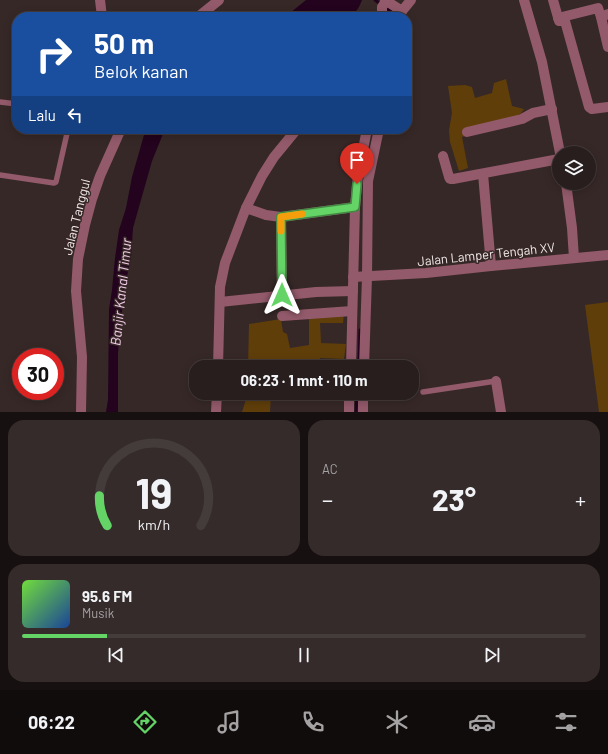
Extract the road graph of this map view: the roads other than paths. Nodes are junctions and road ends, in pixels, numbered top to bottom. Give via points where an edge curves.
1 (100, 0) edge
2 (219, 0) edge
3 (411, 0) edge
4 (524, 0) edge
5 (552, 0) edge
6 (384, 5) edge
7 (101, 12) edge
8 (204, 12) edge
9 (398, 12) edge
10 (403, 12) edge
11 (605, 16) edge
12 (558, 18) junction
13 (608, 47) edge
14 (0, 102) edge
15 (12, 103) edge
16 (608, 107) edge
17 (552, 110) junction
18 (467, 132) dead end
19 (67, 134) edge
20 (118, 134) edge
21 (293, 134) edge
22 (366, 134) edge
23 (378, 134) edge
24 (559, 146) edge
25 (443, 156) dead end
26 (552, 160) edge
27 (483, 174) junction
28 (0, 175) edge
29 (567, 190) edge
30 (355, 207) junction
31 (246, 208) junction
32 (281, 217) junction
33 (608, 255) edge
34 (574, 258) junction
35 (491, 266) junction
36 (360, 277) junction
37 (353, 291) junction
38 (282, 295) junction
39 (220, 302) junction
40 (352, 311) junction
41 (282, 316) dead end
42 (218, 360) edge
43 (351, 360) edge
44 (364, 360) edge
45 (496, 381) joint
46 (423, 392) dead end
47 (217, 400) edge
48 (350, 400) edge
49 (363, 400) edge
50 (82, 412) edge
51 (216, 412) edge
52 (349, 412) edge
53 (363, 412) edge
54 (501, 412) edge

1 - 7 street
2 - 8 street
3 - 10 street
4 - 17 street via 542,62
5 - 12 street
6 - 9 street
11 - 12 street via 598,8
11 - 13 street
12 - 16 street via 559,21 565,21 590,109
14 - 15 lane
17 - 18 street
17 - 24 street
19 - 28 lane via 56,182
20 - 50 street, Jalan Tanggul via 92,199 78,259 76,291 82,357
21 - 31 street via 274,157
22 - 30 street
23 - 36 street via 368,181
25 - 27 street via 450,179
26 - 27 street
27 - 35 street
29 - 34 street
30 - 32 street
30 - 36 street
31 - 32 street
31 - 39 street via 225,263
32 - 38 street
33 - 34 street, Jalan Lamper Tengah XV
34 - 35 street, Jalan Lamper Tengah XV
35 - 36 street, Jalan Lamper Tengah XV via 426,274
36 - 37 street
36 - 44 street
37 - 38 street
37 - 40 street
38 - 39 street
39 - 42 street
40 - 41 street
40 - 43 street
45 - 46 lane
45 - 54 street
47 - 51 street
48 - 52 street
49 - 53 street

